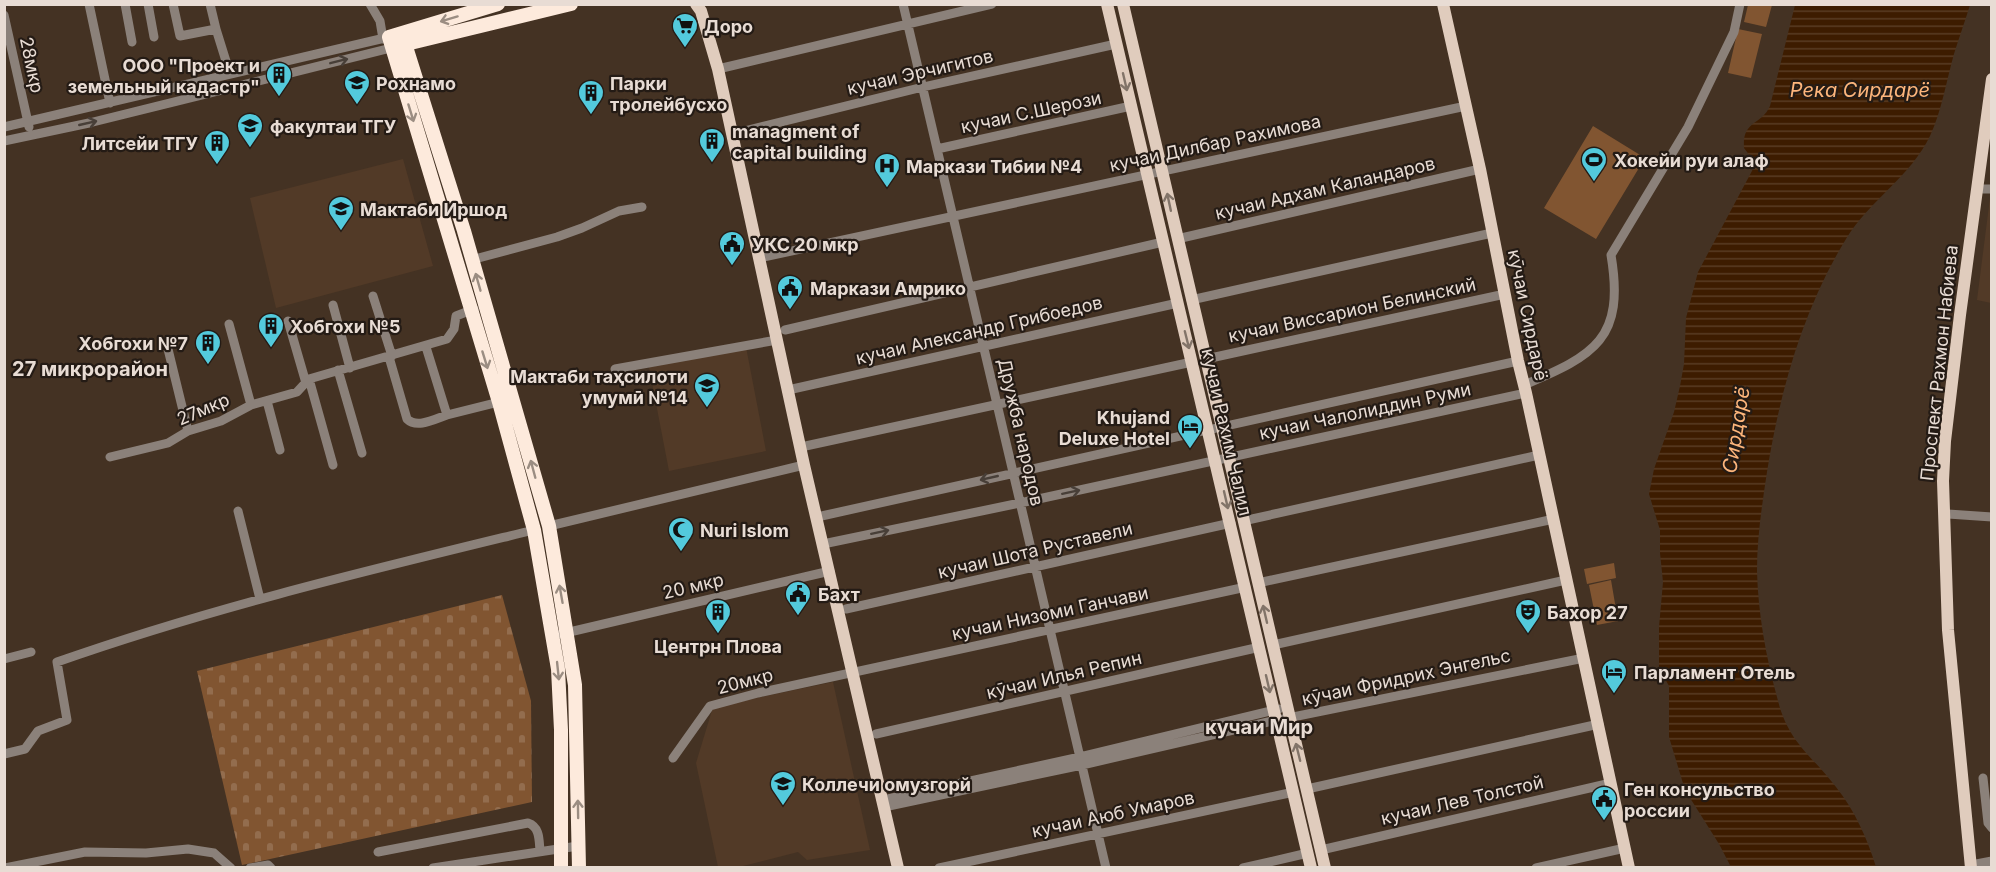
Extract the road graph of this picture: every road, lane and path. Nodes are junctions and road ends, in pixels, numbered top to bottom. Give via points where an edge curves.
1 (88, 4) edge
2 (125, 4) edge
3 (148, 4) edge
4 (173, 4) edge
5 (210, 4) edge
6 (370, 4) edge
7 (571, 4) edge
8 (696, 4) edge
9 (709, 4) edge
10 (903, 4) edge
11 (992, 4) edge
12 (1107, 4) edge
13 (1123, 4) edge
14 (1443, 4) edge
15 (1740, 4) edge
16 (496, 5) edge
17 (4, 15) edge
18 (500, 20) junction
19 (908, 24) junction
20 (216, 29) junction
21 (154, 38) dead end
22 (394, 40) junction
23 (132, 42) dead end
24 (1116, 44) junction
25 (314, 54) junction
26 (274, 63) junction
27 (316, 67) junction
28 (718, 69) junction
29 (230, 74) junction
30 (276, 76) junction
31 (1992, 79) edge
32 (923, 87) junction
33 (110, 103) junction
34 (1131, 106) junction
35 (1466, 106) junction
36 (28, 123) junction
37 (1992, 124) edge
38 (4, 128) edge
39 (732, 134) junction
40 (31, 135) junction
41 (4, 141) edge
42 (937, 149) junction
43 (1480, 169) junction
44 (1162, 171) junction
45 (1146, 174) junction
46 (1987, 189) edge
47 (642, 207) dead end
48 (953, 216) junction
49 (1492, 233) junction
50 (1177, 239) junction
51 (1163, 242) junction
52 (759, 258) junction
53 (471, 260) junction
54 (970, 287) junction
55 (1505, 294) junction
56 (372, 296) dead end
57 (1191, 300) junction
58 (1178, 303) junction
59 (333, 305) dead end
60 (485, 306) junction
61 (470, 310) junction
62 (288, 321) dead end
63 (229, 324) dead end
64 (778, 337) junction
65 (167, 345) dead end
66 (983, 346) junction
67 (426, 347) junction
68 (390, 356) junction
69 (1206, 359) junction
70 (1518, 361) junction
71 (1192, 362) junction
72 (350, 368) junction
73 (615, 369) dead end
74 (338, 370) junction
75 (308, 381) junction
76 (1525, 389) junction
77 (788, 390) junction
78 (267, 401) junction
79 (499, 402) junction
80 (997, 404) junction
81 (251, 405) junction
82 (447, 415) junction
83 (1222, 426) junction
84 (1209, 429) junction
85 (188, 431) junction
86 (801, 447) junction
87 (280, 450) dead end
88 (362, 453) dead end
89 (1539, 455) junction
90 (110, 457) dead end
91 (1229, 458) junction
92 (1216, 460) junction
93 (333, 465) dead end
94 (804, 465) junction
95 (1013, 473) junction
96 (1020, 503) junction
97 (238, 511) dead end
98 (1948, 514) junction
99 (817, 517) junction
100 (1992, 517) edge
101 (1554, 519) junction
102 (1237, 522) junction
103 (549, 526) junction
104 (534, 530) junction
105 (823, 544) junction
106 (1035, 567) junction
107 (828, 572) junction
108 (1566, 580) junction
109 (1252, 585) junction
110 (260, 599) junction
111 (846, 609) dead end
112 (1050, 630) junction
113 (552, 634) junction
114 (567, 634) junction
115 (1273, 645) junction
116 (1260, 647) junction
117 (31, 652) dead end
118 (1584, 658) junction
119 (4, 659) edge
120 (856, 673) junction
121 (1064, 691) junction
122 (1289, 713) junction
123 (1276, 715) junction
124 (1597, 718) junction
125 (876, 734) dead end
126 (4, 754) edge
127 (673, 758) dead end
128 (1081, 761) junction
129 (1983, 778) dead end
130 (1611, 783) junction
131 (1307, 789) junction
132 (1294, 792) junction
133 (884, 803) junction
134 (1992, 828) edge
135 (1098, 835) junction
136 (578, 846) junction
137 (562, 848) junction
138 (1625, 848) junction
139 (1321, 850) junction
140 (540, 851) junction
141 (378, 852) dead end
142 (1308, 853) junction
143 (1992, 861) edge
144 (55, 863) edge
145 (1975, 866) edge
146 (5, 867) edge
147 (231, 867) edge
148 (250, 867) edge
149 (271, 867) edge
150 (433, 867) edge
151 (561, 867) edge
152 (579, 867) edge
153 (898, 867) edge
154 (939, 867) edge
155 (1106, 867) edge
156 (1243, 867) edge
157 (1311, 867) edge
158 (1325, 867) edge
159 (1536, 867) edge
160 (1629, 867) edge

1 - 33 street
2 - 23 street
3 - 21 street
4 - 20 street via 180,36
5 - 20 street
6 - 22 street
7 - 18 highway
8 - 28 main road
9 - 28 main road
10 - 19 street, Дружба народов
11 - 19 street
12 - 24 main road, кучаи Рахим Чалил
13 - 44 main road, кучаи Рахим Чалил
14 - 35 main road, кӯчаи Сирдарё
15 - 76 street, кучаи Чалолиддин Руми via 1734,32 1689,128 1611,255 1615,309 1607,331 1588,354
16 - 18 main road
16 -> 22 highway
17 - 36 street, 28мкр
18 - 22 highway
19 - 28 street
19 - 32 street, Дружба народов
20 - 29 street
22 - 25 street
27 -> 22 street
22 - 53 highway
22 -> 61 highway
24 - 32 street, кучаи Эрчигитов
24 -> 34 main road, кучаи Рахим Чалил
25 - 26 street
25 - 27 street
26 - 29 street
26 - 30 street
27 - 30 street
28 - 39 main road
29 - 33 street
40 -> 30 street
31 - 145 main road, Проспект Рахмон Набиева via 1960,315 1943,481 1948,630
32 - 39 street, кучаи Эрчигитов
32 - 42 street, Дружба народов
33 - 36 street
34 - 42 street, кучаи С.Шерози
34 - 45 main road, кучаи Рахим Чалил
35 - 43 main road, кӯчаи Сирдарё
35 - 44 street, кучаи Дилбар Рахимова
36 - 38 street
36 - 40 street, 28мкр
37 - 46 main road, Проспект Рахмон Набиева
39 - 52 main road
40 - 41 street
42 - 48 street, Дружба народов
43 - 49 main road, кӯчаи Сирдарё
43 - 50 street, кучаи Адхам Каландаров
44 - 45 street, кучаи Дилбар Рахимова
50 -> 44 main road, кучаи Рахим Чалил
45 - 48 street, кучаи Дилбар Рахимова
45 - 51 main road, кучаи Рахим Чалил
46 - 98 main road, Проспект Рахмон Набиева via 1950,441
47 - 53 street via 619,211 557,237
48 - 52 street, кучаи Дилбар Рахимова
48 - 54 street, Дружба народов
49 - 55 main road, кӯчаи Сирдарё
49 - 57 street
50 - 57 main road, кучаи Рахим Чалил
51 - 54 street
51 - 58 main road, кучаи Рахим Чалил
52 - 64 main road
60 -> 53 highway
54 - 64 street
54 - 66 street, Дружба народов
55 - 69 street, кучаи Виссарион Белинский
55 - 70 main road, кӯчаи Сирдарё
56 - 68 street
57 - 69 main road, кучаи Рахим Чалил
58 - 66 street, кучаи Александр Грибоедов
58 -> 71 main road, кучаи Рахим Чалил
59 - 72 street
60 - 61 street
103 -> 60 highway
61 - 67 street, 27мкр via 456,316 447,339
61 -> 79 highway
62 - 75 street
63 - 81 street, 27мкр
64 - 73 street
64 - 77 main road
65 - 85 street
66 - 77 street, кучаи Александр Грибоедов
66 - 80 street, Дружба народов
67 - 68 street, 27мкр
67 - 82 street
68 - 72 street, 27мкр
68 - 82 street via 410,423
69 - 83 main road, кучаи Рахим Чалил
70 - 76 main road, кӯчаи Сирдарё
70 - 83 street, кучаи Чалолиддин Руми
71 - 80 street
71 - 84 main road, кучаи Рахим Чалил
72 - 74 street, 27мкр
74 - 75 street, 27мкр
74 - 88 street
75 - 78 street, 27мкр via 297,392
75 - 93 street
76 - 89 main road, кӯчаи Сирдарё
76 - 91 street, кучаи Чалолиддин Руми
77 - 86 main road
78 - 81 street, 27мкр
78 - 87 street
79 - 82 street
79 - 104 highway
80 - 86 street
80 - 95 street, Дружба народов
81 - 85 street, 27мкр via 221,421
83 - 84 street, кучаи Чалолиддин Руми
83 - 91 main road, кучаи Рахим Чалил
84 - 92 main road, кучаи Рахим Чалил
84 - 95 street, кучаи Чалолиддин Руми
85 - 90 street, 27мкр via 168,443
86 - 94 main road
89 - 101 main road, кӯчаи Сирдарё
89 - 102 street, кучаи Шота Руставели
91 - 92 street, кучаи Чалолиддин Руми
91 - 102 main road, кучаи Рахим Чалил
96 -> 92 street, кучаи Чалолиддин Руми
92 -> 102 main road, кучаи Рахим Чалил
94 - 99 main road
94 - 103 street
95 - 96 street, Дружба народов
95 -> 99 street, кучаи Чалолиддин Руми
105 -> 96 street, кучаи Чалолиддин Руми
96 - 106 street, Дружба народов
97 - 110 street
98 - 100 street
98 - 145 main road, Проспект Рахмон Набиева via 1957,678
99 - 105 main road
101 - 108 main road, кӯчаи Сирдарё
101 - 109 street, кучаи Низоми Ганчави
102 - 106 street, кучаи Шота Руставели
102 - 109 main road, кучаи Рахим Чалил
114 -> 103 highway
104 - 110 street
104 - 113 highway
105 - 107 main road
106 - 111 street, кучаи Шота Руставели
106 - 112 street, Дружба народов
107 - 114 street, 20 мкр
107 - 120 main road
108 - 115 street
108 - 118 main road, кӯчаи Сирдарё
109 - 112 street, кучаи Низоми Ганчави
115 -> 109 main road, кучаи Рахим Чалил
109 - 116 main road, кучаи Рахим Чалил
110 - 126 street via 57,662 67,720 39,731 24,749
112 - 120 street, кучаи Низоми Ганчави
112 - 121 street, Дружба народов
113 - 114 street, 20 мкр
113 -> 137 highway via 561,730
136 -> 114 highway via 574,685
115 - 122 main road, кучаи Рахим Чалил
116 - 121 street, кӯчаи Илья Репин
116 -> 123 main road, кучаи Рахим Чалил
117 - 119 street
118 - 122 street, кӯчаи Фридрих Энгельс
118 - 124 main road, кӯчаи Сирдарё
120 - 127 street, 20мкр via 710,706
120 - 133 main road
121 - 125 street, кӯчаи Илья Репин
121 - 128 street, Дружба народов
122 - 123 street, кӯчаи Фридрих Энгельс
131 -> 122 main road, кучаи Рахим Чалил
123 - 128 street, кӯчаи Фридрих Энгельс
123 - 132 main road, кучаи Рахим Чалил
124 - 130 main road, кӯчаи Сирдарё
124 - 131 street
128 - 133 street, кӯчаи Фридрих Энгельс
128 - 135 street, Дружба народов
129 - 134 street via 1988,824
130 - 138 main road, кӯчаи Сирдарё
130 - 139 street, кучаи Лев Толстой
131 - 139 main road, кучаи Рахим Чалил
132 - 135 street, кучаи Аюб Умаров
132 - 142 main road, кучаи Рахим Чалил
133 - 153 main road
135 - 154 street, кучаи Аюб Умаров
135 - 155 street, Дружба народов
136 - 137 street
136 - 152 highway
137 - 140 street
137 - 151 highway
138 - 159 street
138 - 160 main road, кӯчаи Сирдарё
139 - 158 main road, кучаи Рахим Чалил
140 - 141 street via 535,825 528,823
140 - 150 street
142 - 156 street
142 - 157 main road, кучаи Рахим Чалил
143 - 145 street
144 - 146 street
144 - 147 street via 85,852 188,849 214,853
148 - 149 street

